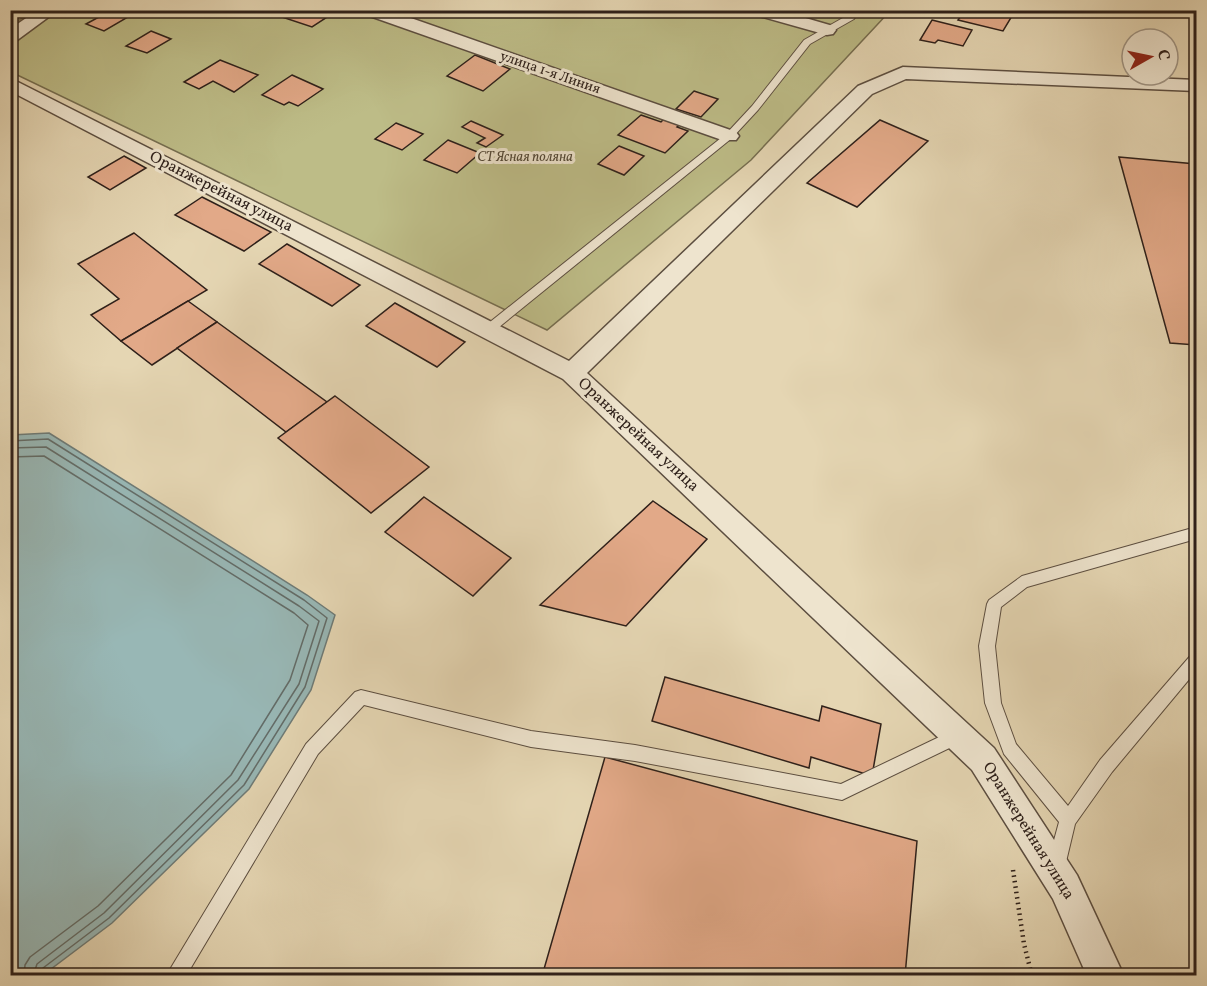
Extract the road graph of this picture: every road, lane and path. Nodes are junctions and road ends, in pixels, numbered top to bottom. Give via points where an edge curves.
1 (50, 10) edge
2 (370, 10) edge
3 (758, 10) edge
4 (856, 10) edge
5 (827, 30) junction
6 (10, 37) edge
7 (10, 83) edge
8 (1197, 86) edge
9 (729, 136) junction
10 (489, 329) junction
11 (572, 373) junction
12 (1197, 533) edge
13 (1197, 660) edge
14 (958, 736) junction
15 (1068, 820) junction
16 (1013, 866) dead end
17 (1055, 870) junction
18 (175, 975) edge
19 (1032, 975) edge
20 (1106, 975) edge

1 - 6 street
2 - 9 street, улица 1-я Линия
3 - 5 street
4 - 5 lane
5 - 9 lane via 807,42
7 - 10 street, Оранжерейная улица
8 - 11 street via 903,73 865,90
9 - 10 lane
10 - 11 street, Оранжерейная улица
11 - 14 street, Оранжерейная улица
12 - 15 lane via 1062,568 1022,582 994,604 987,646 993,703 1011,748
13 - 15 lane via 1106,766
14 - 17 street, Оранжерейная улица via 983,759
14 - 18 lane via 842,792 635,753 531,739 361,697 312,749
15 - 17 lane
16 - 19 path
17 - 20 street, Оранжерейная улица

